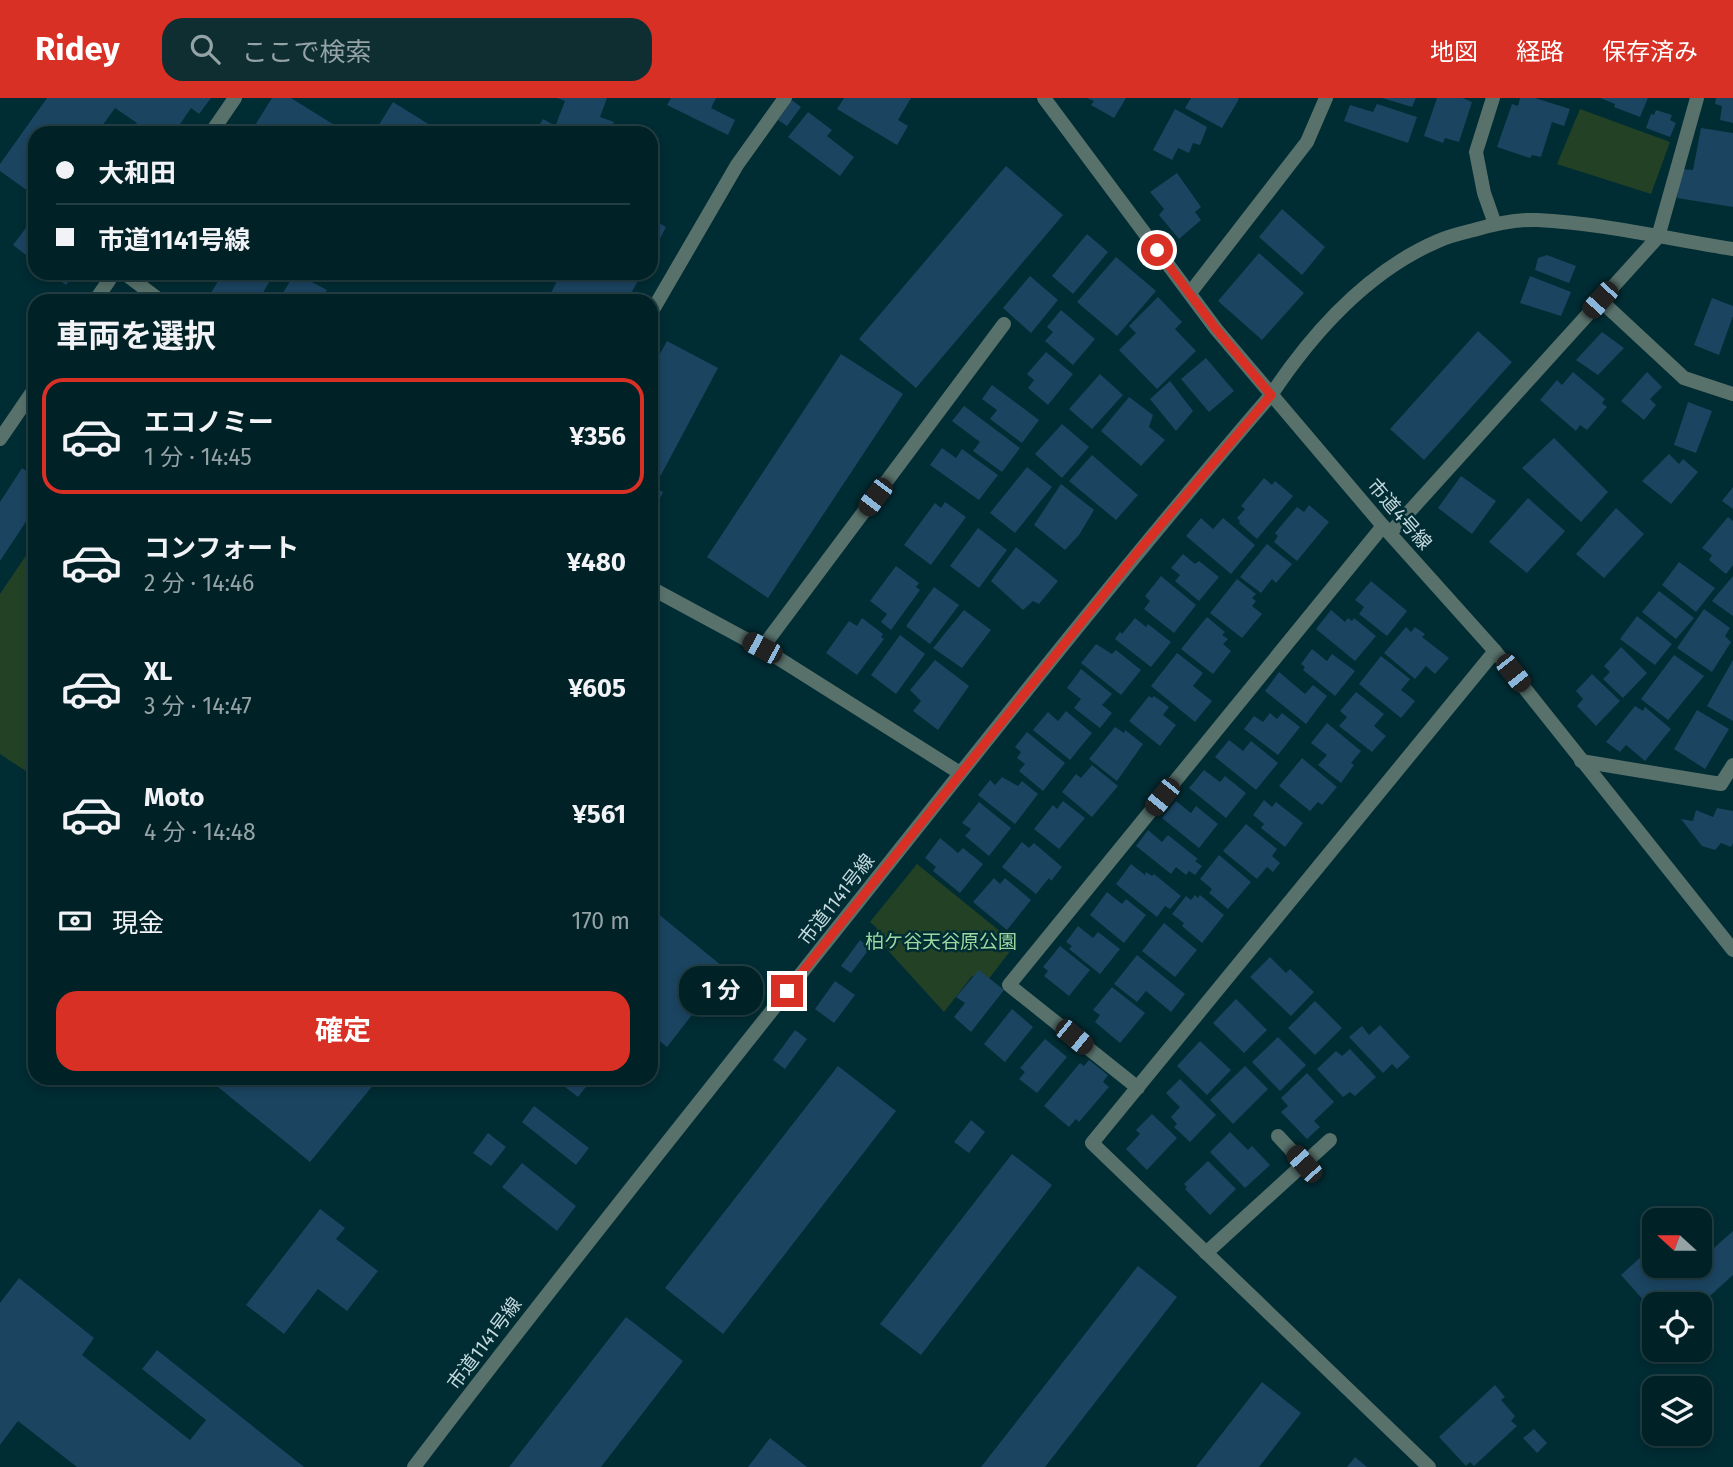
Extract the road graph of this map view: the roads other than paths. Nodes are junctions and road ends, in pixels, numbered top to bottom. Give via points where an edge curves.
1 (235, 98) edge
2 (785, 98) edge
3 (1044, 98) edge
4 (1326, 98) edge
5 (1491, 98) edge
6 (1697, 98) edge
7 (216, 126) edge
8 (1495, 224) junction
9 (1658, 237) junction
10 (1733, 249) edge
11 (134, 280) edge
12 (1190, 293) junction
13 (152, 294) edge
14 (1600, 300) junction
15 (658, 301) edge
16 (1004, 324) dead end
17 (1733, 394) edge
18 (1271, 395) junction
19 (28, 398) edge
20 (0, 439) edge
21 (1386, 529) junction
22 (658, 593) edge
23 (762, 648) junction
24 (1496, 651) junction
25 (1581, 761) junction
26 (1733, 765) edge
27 (960, 773) junction
28 (1733, 950) edge
29 (1138, 1088) junction
30 (1278, 1136) dead end
31 (1330, 1140) dead end
32 (1304, 1164) junction
33 (1206, 1253) junction
34 (414, 1467) edge
35 (1429, 1467) edge

1 - 7 street
2 - 15 street via 737,165
3 - 12 street, 市道4号線
4 - 12 street via 1307,142
5 - 8 street via 1476,152
6 - 9 street
8 - 9 street, 市道1141号線 via 1535,219
8 - 18 street, 市道1141号線 via 1439,240 1390,267 1346,303
9 - 10 street, 市道1141号線
9 - 14 street
11 - 13 street
12 - 18 street, 市道4号線
14 - 17 street via 1684,378
14 - 21 street
16 - 23 street
18 - 21 street, 市道4号線
18 - 27 street, 市道1141号線
19 - 20 street
21 - 24 street, 市道4号線
21 - 29 street via 1010,985
22 - 23 street
23 - 27 street
24 - 25 street, 市道4号線
24 - 29 street
25 - 26 street via 1721,784
25 - 28 street, 市道4号線
27 - 34 street, 市道1141号線
29 - 33 street via 1091,1143
30 - 32 street
31 - 32 street
32 - 33 street
33 - 35 street

